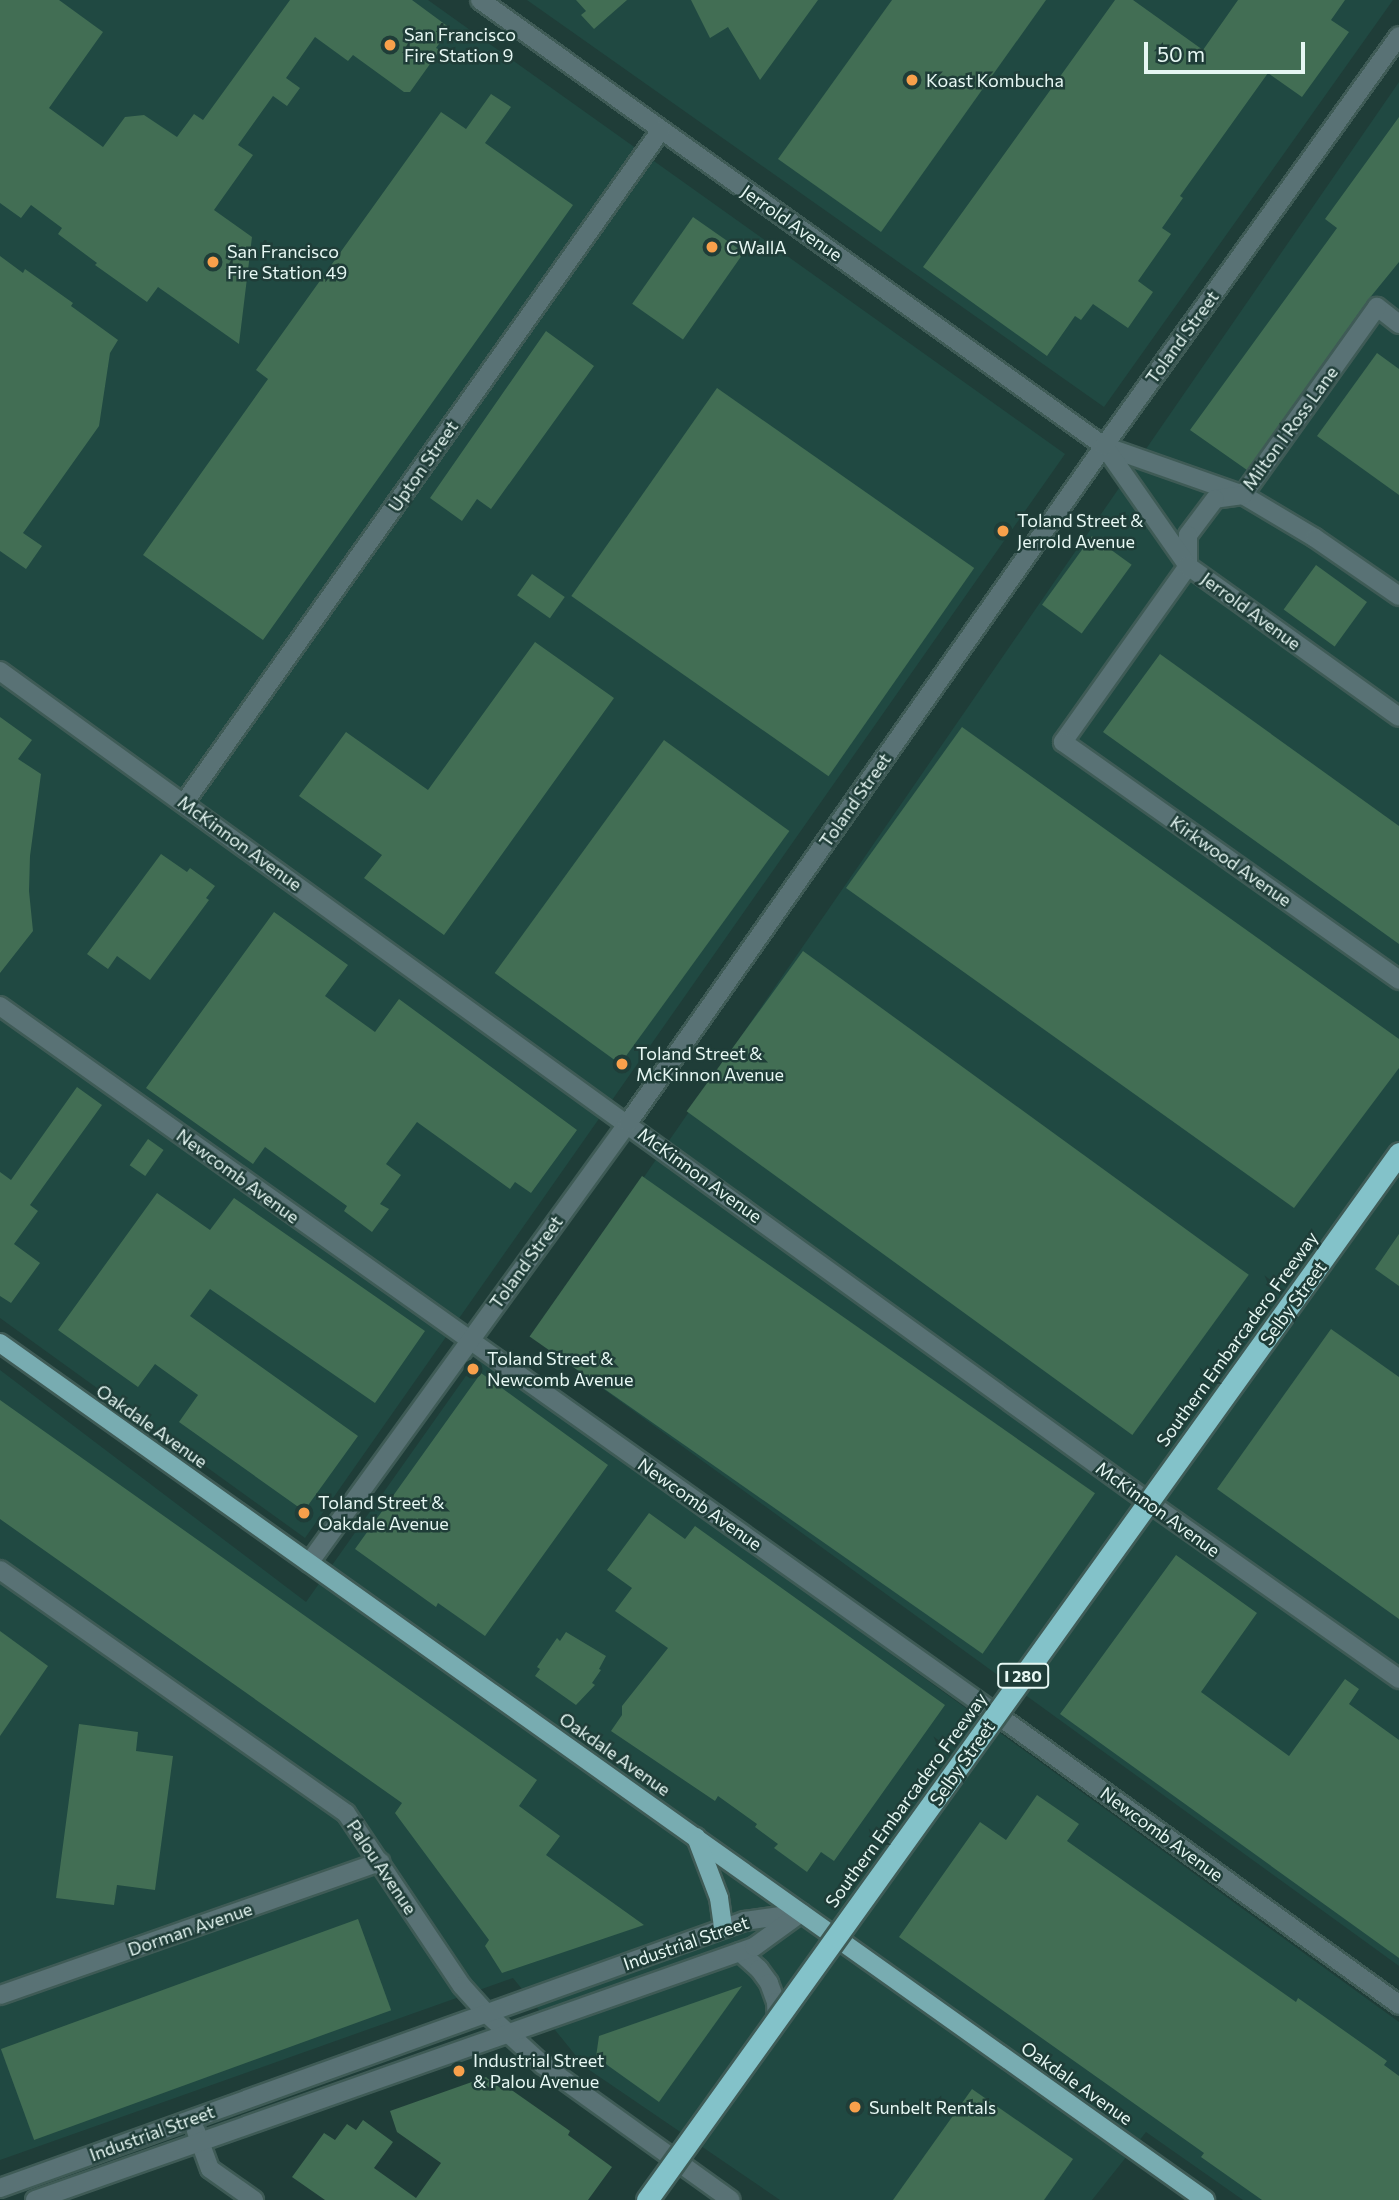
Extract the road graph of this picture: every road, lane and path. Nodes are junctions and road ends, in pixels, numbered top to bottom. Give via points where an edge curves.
1 (480, 0) edge
2 (1399, 36) edge
3 (661, 130) junction
4 (1399, 324) edge
5 (1104, 446) junction
6 (1243, 495) junction
7 (1188, 566) junction
8 (1399, 596) edge
9 (0, 671) edge
10 (1399, 717) edge
11 (184, 803) junction
12 (1399, 980) edge
13 (0, 1006) edge
14 (628, 1123) junction
15 (1399, 1155) edge
16 (1399, 1172) edge
17 (468, 1340) junction
18 (0, 1343) edge
19 (1147, 1502) junction
20 (309, 1563) junction
21 (0, 1570) edge
22 (1399, 1679) edge
23 (996, 1714) junction
24 (696, 1837) junction
25 (380, 1862) junction
26 (801, 1913) junction
27 (723, 1928) junction
28 (838, 1937) junction
29 (740, 1952) junction
30 (0, 1996) edge
31 (1399, 2005) edge
32 (486, 2013) junction
33 (777, 2022) junction
34 (507, 2033) junction
35 (192, 2119) junction
36 (200, 2141) junction
37 (678, 2162) junction
38 (0, 2188) edge
39 (35, 2200) edge
40 (254, 2200) edge
41 (649, 2200) edge
42 (663, 2200) edge
43 (731, 2200) edge
44 (1205, 2200) edge

1 - 3 street, Jerrold Avenue
2 - 5 street, Toland Street
3 - 5 street, Jerrold Avenue
3 - 11 street, Upton Street
4 - 6 street, Milton I Ross Lane via 1377,307
5 - 6 street, Jerrold Avenue
5 - 7 street, Jerrold Avenue
5 - 14 street, Toland Street
6 - 7 street, Milton I Ross Lane via 1215,499 1188,535
6 - 8 street, Jerrold Avenue
7 - 10 street, Jerrold Avenue
7 - 12 street, Kirkwood Avenue via 1063,742
9 - 11 street, McKinnon Avenue
11 - 14 street, McKinnon Avenue
13 - 17 street, Newcomb Avenue
14 - 17 street, Toland Street
14 - 19 street, McKinnon Avenue
15 - 19 street, Selby Street
15 - 41 highway, Southern Embarcadero Freeway / I 280, bridge
16 - 42 highway, Southern Embarcadero Freeway / I 280
17 - 20 street, Toland Street
17 - 23 street, Newcomb Avenue
18 - 20 main road, Oakdale Avenue
19 - 22 street, McKinnon Avenue
19 - 23 street, Selby Street
20 - 24 main road, Oakdale Avenue
21 - 25 street, Palou Avenue via 346,1813
23 - 28 street, Selby Street
23 - 31 street, Newcomb Avenue
24 - 26 main road, Oakdale Avenue
24 - 27 main road via 719,1898
25 - 30 street, Dorman Avenue
25 - 32 street, Palou Avenue via 462,1986
26 - 27 street, Industrial Street
26 - 28 main road, Oakdale Avenue
26 - 29 street, Industrial Street
27 - 32 street, Industrial Street
28 - 33 street, Selby Street
28 - 44 main road, Oakdale Avenue
29 - 33 street via 769,1983
29 - 34 street, Industrial Street
32 - 34 street, Palou Avenue
32 - 35 street, Industrial Street
33 - 37 street, Selby Street
34 - 36 street, Industrial Street
34 - 37 street, Palou Avenue
35 - 36 street
35 - 38 street, Industrial Street
36 - 39 street, Industrial Street
36 - 40 street via 210,2169
37 - 41 street, Selby Street
37 - 43 street, Palou Avenue

